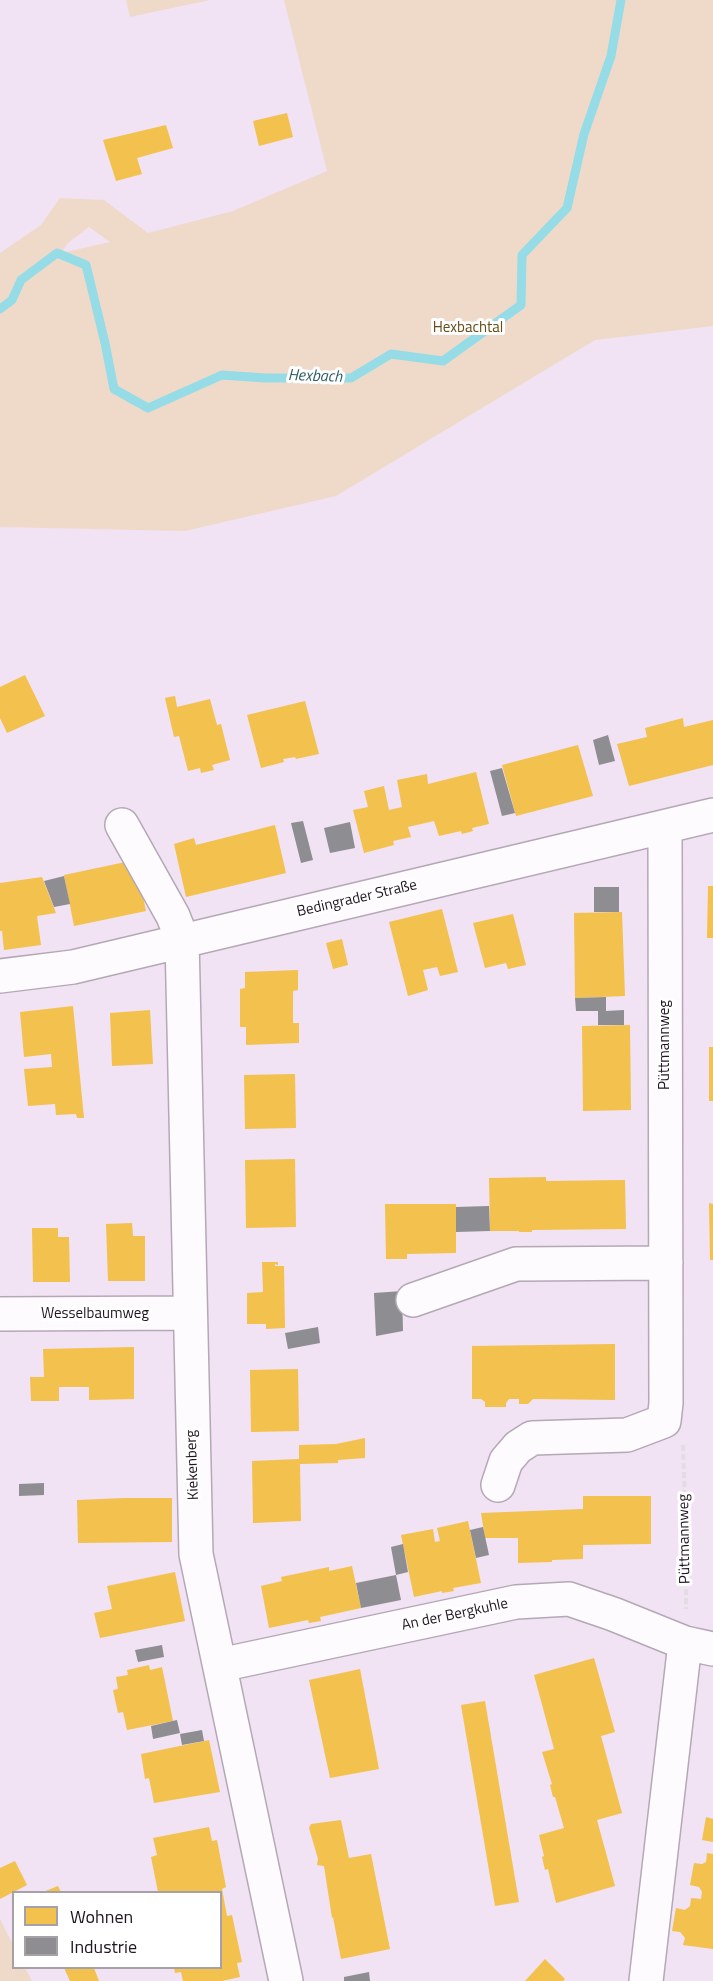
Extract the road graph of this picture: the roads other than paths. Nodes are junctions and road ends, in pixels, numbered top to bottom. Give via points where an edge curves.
1 (713, 815) edge
2 (122, 825) dead end
3 (665, 827) junction
4 (182, 939) junction
5 (0, 976) edge
6 (666, 1263) junction
7 (413, 1300) dead end
8 (189, 1313) junction
9 (0, 1314) edge
10 (498, 1485) dead end
11 (699, 1646) edge
12 (220, 1665) junction
13 (286, 1981) edge
14 (646, 1981) edge

1 - 3 street, Bedingrader Straße
2 - 4 street
3 - 4 street, Bedingrader Straße
3 - 6 street, Püttmannweg
4 - 5 street, Bedingrader Straße via 73,967
4 - 8 street, Kiekenberg
6 - 7 street via 516,1264
6 - 10 street, Püttmannweg via 665,1412 647,1429 627,1435 532,1438 506,1461
8 - 9 street, Wesselbaumweg
8 - 12 street, Kiekenberg via 196,1554
11 - 12 street, An der Bergkuhle via 569,1599 516,1602
11 - 14 street
12 - 13 street, Kiekenberg

